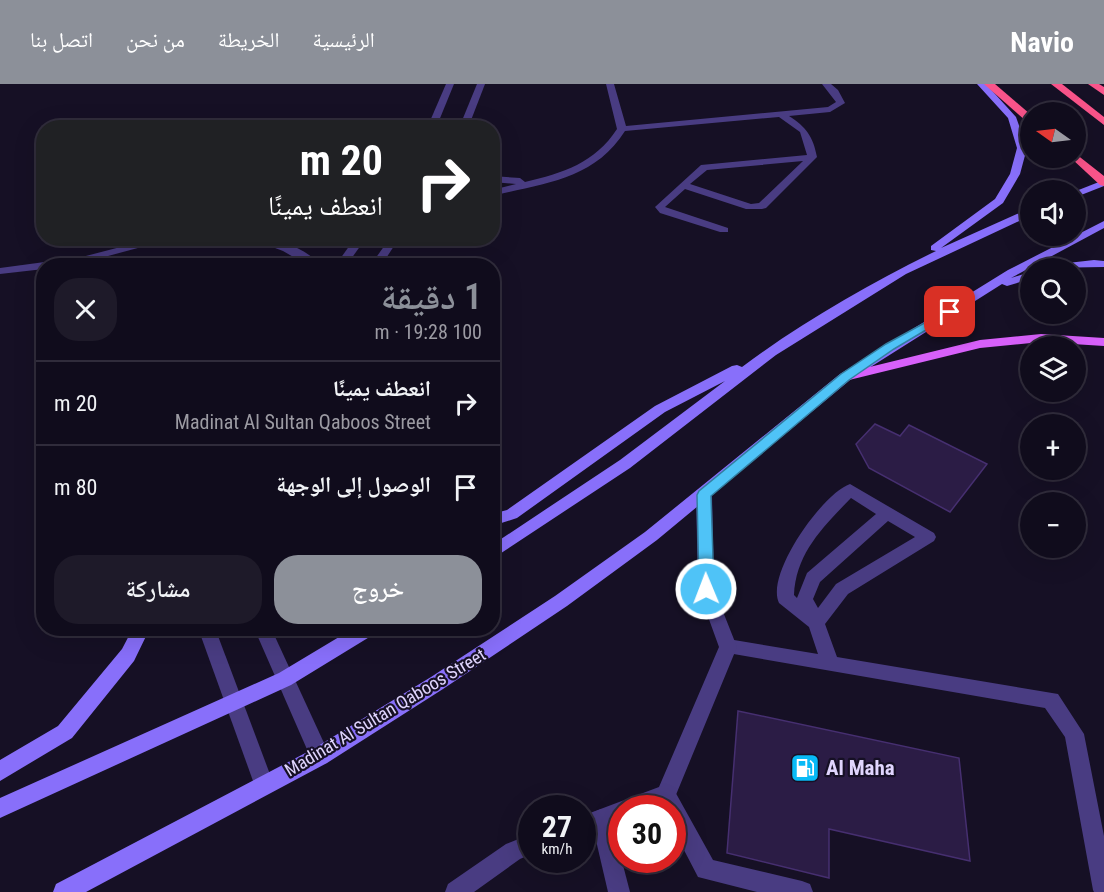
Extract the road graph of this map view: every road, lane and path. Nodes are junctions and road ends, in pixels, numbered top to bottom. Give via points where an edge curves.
1 (450, 84) edge
2 (481, 84) edge
3 (609, 84) edge
4 (826, 84) edge
5 (981, 84) edge
6 (988, 84) edge
7 (1056, 84) edge
8 (1093, 84) edge
9 (1104, 92) edge
10 (1020, 111) edge
11 (781, 114) junction
12 (434, 120) edge
13 (466, 120) edge
14 (1104, 122) edge
15 (622, 129) junction
16 (812, 157) junction
17 (1086, 166) edge
18 (500, 179) edge
19 (541, 182) junction
20 (1104, 182) edge
21 (682, 185) junction
22 (1086, 190) edge
23 (500, 191) edge
24 (1020, 216) edge
25 (1104, 224) edge
26 (724, 230) dead end
27 (138, 246) edge
28 (285, 246) edge
29 (90, 258) edge
30 (307, 258) edge
31 (1086, 264) edge
32 (1104, 264) edge
33 (36, 266) edge
34 (0, 271) edge
35 (902, 272) junction
36 (1020, 278) edge
37 (964, 304) junction
38 (1104, 342) edge
39 (771, 351) junction
40 (845, 377) junction
41 (704, 495) junction
42 (887, 513) junction
43 (500, 518) edge
44 (500, 548) edge
45 (816, 623) junction
46 (138, 636) edge
47 (209, 636) edge
48 (266, 636) edge
49 (357, 636) edge
50 (728, 647) junction
51 (830, 663) junction
52 (285, 679) junction
53 (234, 703) junction
54 (320, 756) junction
55 (0, 771) edge
56 (264, 785) junction
57 (666, 795) edge
58 (0, 808) edge
59 (601, 819) edge
60 (686, 832) edge
61 (518, 849) edge
62 (1104, 890) edge
63 (64, 892) edge
64 (456, 892) edge
65 (619, 892) edge
66 (802, 892) edge

1 - 12 street
2 - 13 street
3 - 15 street
4 - 11 street via 841,103
5 - 35 main road via 1012,117 1022,148 1015,174 999,201
6 - 10 highway
7 - 14 highway
8 - 9 highway
11 - 15 street
11 - 16 street via 804,129
15 - 19 street via 615,143 598,159
16 - 21 street via 704,167
16 - 21 street via 762,207
17 - 20 highway
18 - 19 street
19 - 23 street
20 - 22 main road
21 - 26 street via 660,207
24 - 35 main road
25 - 37 main road, Madinat Al Sultan Qaboos Street via 1012,272
27 - 29 street
28 - 30 street
31 - 32 main road
33 - 34 street
35 - 39 main road
36 - 37 main road
37 - 40 main road, Madinat Al Sultan Qaboos Street
38 - 40 main road via 1041,338 980,344
39 - 43 main road via 660,409 512,514
39 - 44 main road via 625,464
40 - 41 main road, Madinat Al Sultan Qaboos Street
41 - 50 street via 706,589
41 - 54 main road, Madinat Al Sultan Qaboos Street via 561,601
42 - 45 street via 813,578 805,599
42 - 45 street via 928,537 842,589
42 - 45 street via 850,490 809,531 794,554 785,583 785,598
45 - 51 street
46 - 55 main road via 128,655 65,732
47 - 53 street
48 - 52 street
49 - 52 main road
50 - 51 street
50 - 57 street
51 - 62 street via 1050,700 1074,734
52 - 53 main road
52 - 54 street
53 - 56 street
53 - 58 main road
54 - 56 main road, Madinat Al Sultan Qaboos Street
56 - 63 main road, Madinat Al Sultan Qaboos Street
59 - 65 street
60 - 66 street via 706,869
61 - 64 street

